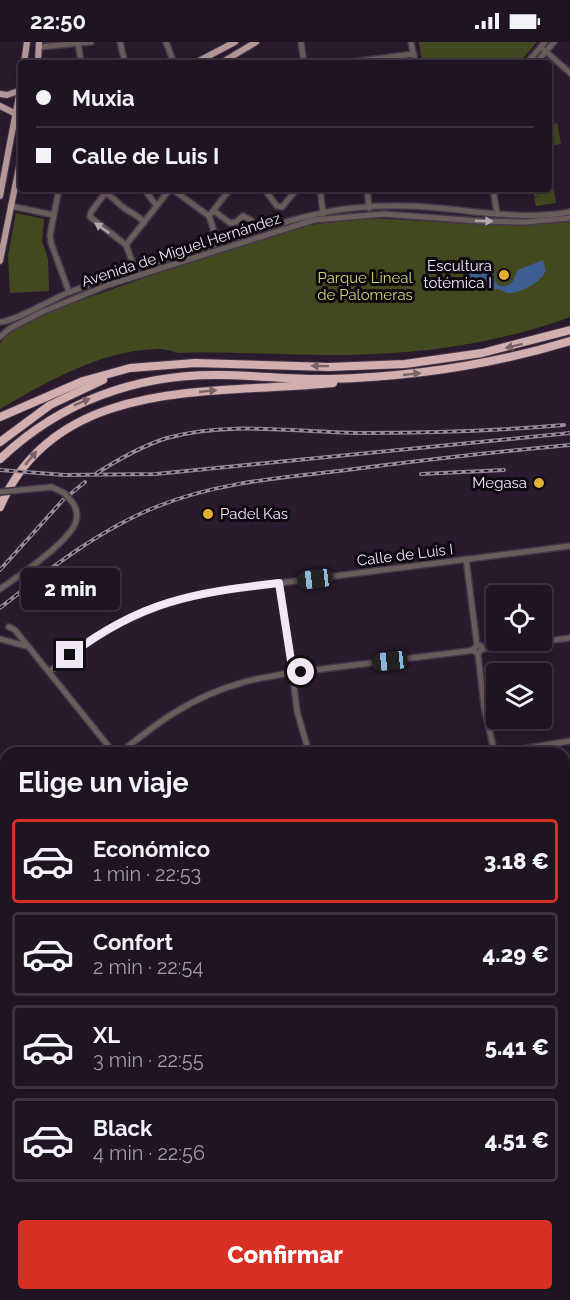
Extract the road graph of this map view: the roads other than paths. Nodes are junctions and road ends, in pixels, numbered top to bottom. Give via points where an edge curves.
1 (27, 42) edge
2 (91, 42) edge
3 (120, 42) edge
4 (166, 42) edge
5 (234, 42) edge
6 (256, 42) edge
7 (301, 42) edge
8 (411, 42) edge
9 (554, 42) edge
10 (78, 43) edge
11 (39, 45) edge
12 (544, 47) edge
13 (414, 54) junction
14 (24, 60) edge
15 (38, 60) edge
16 (81, 60) edge
17 (125, 60) edge
18 (173, 60) edge
19 (201, 60) edge
20 (226, 60) edge
21 (304, 60) edge
22 (367, 60) edge
23 (415, 60) edge
24 (530, 60) edge
25 (570, 73) edge
26 (18, 91) edge
27 (3, 94) edge
28 (2, 106) edge
29 (18, 114) edge
30 (18, 172) edge
31 (58, 192) edge
32 (105, 192) edge
33 (107, 192) edge
34 (146, 192) edge
35 (168, 192) edge
36 (176, 192) edge
37 (185, 192) edge
38 (228, 192) edge
39 (266, 192) edge
40 (294, 192) edge
41 (320, 192) edge
42 (367, 192) edge
43 (493, 192) edge
44 (0, 196) edge
45 (182, 196) junction
46 (11, 206) junction
47 (156, 206) junction
48 (424, 207) junction
49 (369, 208) junction
50 (214, 211) junction
51 (466, 211) junction
52 (323, 212) junction
53 (570, 212) edge
54 (497, 214) junction
55 (54, 215) junction
56 (209, 216) junction
57 (407, 216) junction
58 (570, 217) edge
59 (329, 218) junction
60 (449, 219) junction
61 (251, 220) dead end
62 (144, 223) junction
63 (218, 243) junction
64 (126, 245) junction
65 (0, 261) edge
66 (135, 269) junction
67 (69, 292) junction
68 (42, 312) junction
69 (0, 320) edge
70 (570, 330) edge
71 (0, 338) edge
72 (570, 341) edge
73 (141, 368) junction
74 (379, 376) junction
75 (0, 417) edge
76 (1, 440) edge
77 (0, 459) edge
78 (0, 492) edge
79 (0, 507) edge
80 (570, 546) edge
81 (466, 559) junction
82 (279, 583) junction
83 (0, 589) edge
84 (9, 627) dead end
85 (570, 638) edge
86 (0, 639) edge
87 (29, 649) junction
88 (477, 649) junction
89 (292, 667) junction
90 (48, 672) junction
91 (298, 672) junction
92 (287, 673) junction
93 (293, 678) junction
94 (570, 741) edge
95 (109, 747) edge
96 (128, 747) edge
97 (307, 747) edge
98 (494, 747) edge
99 (529, 747) edge

1 - 14 main road
2 - 10 street
3 - 17 street
4 - 18 street
5 - 19 main road
6 - 20 main road
7 - 21 street
8 - 13 street
9 - 12 street
10 - 11 street
10 - 16 street
11 - 15 main road
12 - 24 street
12 - 25 street
13 - 22 street
13 - 23 street
26 - 27 main road
27 - 28 main road
28 - 29 main road
29 - 44 main road
30 - 46 main road
31 - 55 street
64 -> 32 street via 90,217
33 - 62 street
34 - 47 street
35 - 47 street
36 - 45 street
37 - 45 street
38 - 50 street
39 - 40 street via 282,207
41 - 52 street
42 - 49 street
43 - 54 street
45 - 56 street
46 - 55 street
46 - 65 main road
47 - 62 street
48 - 49 street, Avenida de Miguel Hernández
48 - 51 street, Avenida de Miguel Hernández
48 - 57 street, Avenida de Miguel Hernández via 433,209 432,214
49 - 52 street, Avenida de Miguel Hernández
50 - 56 street
50 - 61 street via 230,223 243,216
51 - 54 street, Avenida de Miguel Hernández
51 - 60 street, Avenida de Miguel Hernández via 443,212 443,217
52 - 59 street
52 - 63 street, Avenida de Miguel Hernández
53 - 54 street, Avenida de Miguel Hernández
55 - 67 street via 51,243
56 - 63 street
57 - 59 street, Avenida de Miguel Hernández
57 - 60 street, Avenida de Miguel Hernández
60 -> 58 street, Avenida de Miguel Hernández via 525,222
59 - 68 street, Avenida de Miguel Hernández via 127,278
62 - 64 street
63 - 66 street, Avenida de Miguel Hernández
64 - 66 street
66 - 67 street, Avenida de Miguel Hernández
67 - 68 street, Avenida de Miguel Hernández via 70,296
67 - 69 street, Avenida de Miguel Hernández via 13,319
68 - 71 street, Avenida de Miguel Hernández
70 -> 73 highway via 482,353 405,364 329,367 195,363
74 -> 72 highway via 479,364
73 - 75 highway via 121,369 83,381
73 - 76 highway via 101,381 50,405
77 -> 74 highway via 61,412 106,392 142,382 217,375 327,379
79 -> 74 highway via 16,476 38,449 70,426 110,409 176,394 360,382
78 - 83 street, bridge via 52,487 73,502 77,515 64,539
80 - 81 street, Calle de Luis I
81 - 82 street, Calle de Luis I
81 - 88 street
82 - 89 street
82 - 90 street, Calle de Luis I via 198,594 149,608 99,634
84 - 87 street
85 - 88 street
86 - 87 street
87 - 90 street
88 - 91 street
88 - 98 street
89 - 91 street
89 - 92 street
90 - 95 street
91 - 93 street
92 - 93 street
92 - 96 street via 241,683 192,702
93 - 97 street
94 - 99 street

